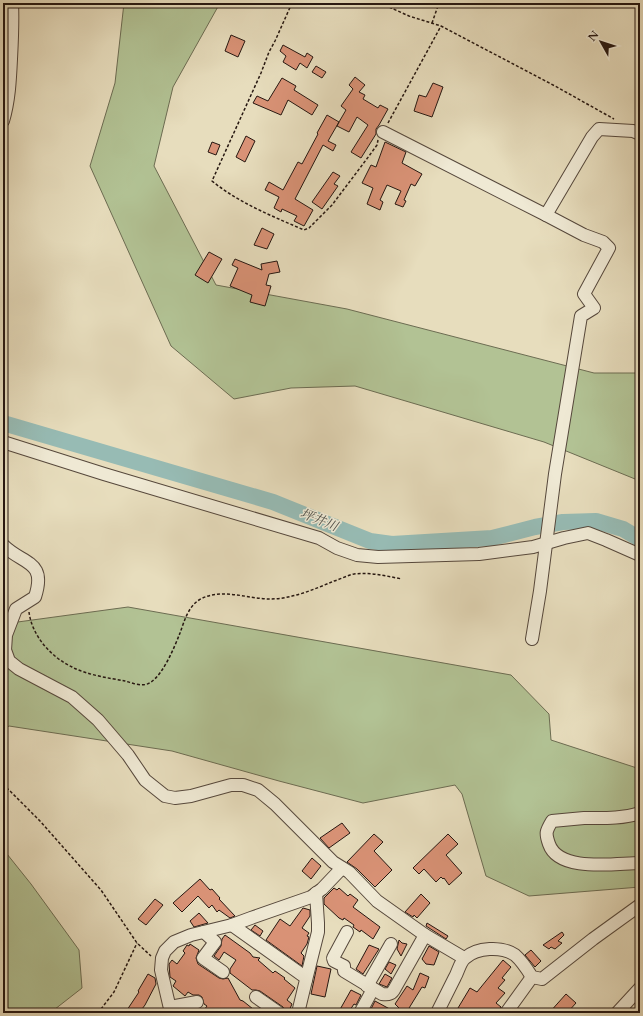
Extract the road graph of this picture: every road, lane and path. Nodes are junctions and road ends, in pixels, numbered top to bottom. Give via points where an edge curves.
1 (12, 3) edge
2 (292, 3) edge
3 (380, 3) edge
4 (439, 3) edge
5 (432, 23) junction
6 (441, 26) junction
7 (3, 121) edge
8 (618, 122) dead end
9 (383, 132) junction
10 (640, 134) edge
11 (546, 215) junction
12 (3, 442) edge
13 (547, 539) junction
14 (3, 545) edge
15 (640, 556) edge
16 (402, 579) dead end
17 (35, 597) junction
18 (532, 639) dead end
19 (3, 784) edge
20 (640, 812) edge
21 (640, 862) edge
22 (342, 868) junction
23 (316, 893) junction
24 (640, 905) edge
25 (232, 924) junction
26 (204, 932) junction
27 (347, 932) dead end
28 (425, 935) junction
29 (137, 943) junction
30 (391, 944) dead end
31 (464, 958) junction
32 (160, 963) junction
33 (223, 972) dead end
34 (532, 977) junction
35 (306, 980) junction
36 (370, 987) junction
37 (640, 988) edge
38 (256, 997) dead end
39 (197, 1002) dead end
40 (170, 1010) edge
41 (98, 1013) edge
42 (279, 1013) edge
43 (298, 1013) edge
44 (360, 1013) edge
45 (437, 1013) edge
46 (506, 1013) edge
47 (617, 1013) edge

1 - 7 street via 10,77
2 - 9 path via 212,181 262,212 304,230 332,205 369,156
3 - 5 path
4 - 5 path
5 - 6 path
6 - 8 path
6 - 9 path
9 - 11 street
10 - 11 street via 633,131 599,129
11 - 13 street via 603,242 609,248 584,294 594,308 581,316
12 - 13 street via 319,538 357,555 378,557 479,554 533,547
13 - 15 street via 588,533
13 - 18 street
14 - 17 street via 34,566 39,577
16 - 17 path via 375,573 353,574 286,597 250,598 233,594 200,599 184,620 166,664 151,682 144,686 72,667 47,649 39,639 29,613
17 - 22 street via 16,609 6,635 5,650 9,661 18,669 72,697 98,720 128,755 145,780 165,796 191,796 231,784 258,790 325,855
19 - 29 path via 40,821 101,890
20 - 21 street via 606,818 552,822 546,830 551,850 563,860 575,863
22 - 23 street
22 - 28 street via 377,901
23 - 25 street via 289,906
23 - 35 street via 318,932
24 - 34 street via 542,979
25 - 26 street
25 - 35 street
26 - 32 street via 174,942 165,950
26 - 33 street via 215,942 204,958
27 - 36 street via 333,958 334,961 344,966 344,971
28 - 31 street
28 - 36 street via 392,993 382,994
29 - 32 path
29 - 41 path via 114,992
30 - 36 street
31 - 34 street via 481,950 505,951 514,954
31 - 45 street
32 - 40 street
34 - 46 street
35 - 43 street
36 - 44 street
37 - 47 street
38 - 42 street
39 - 40 street

